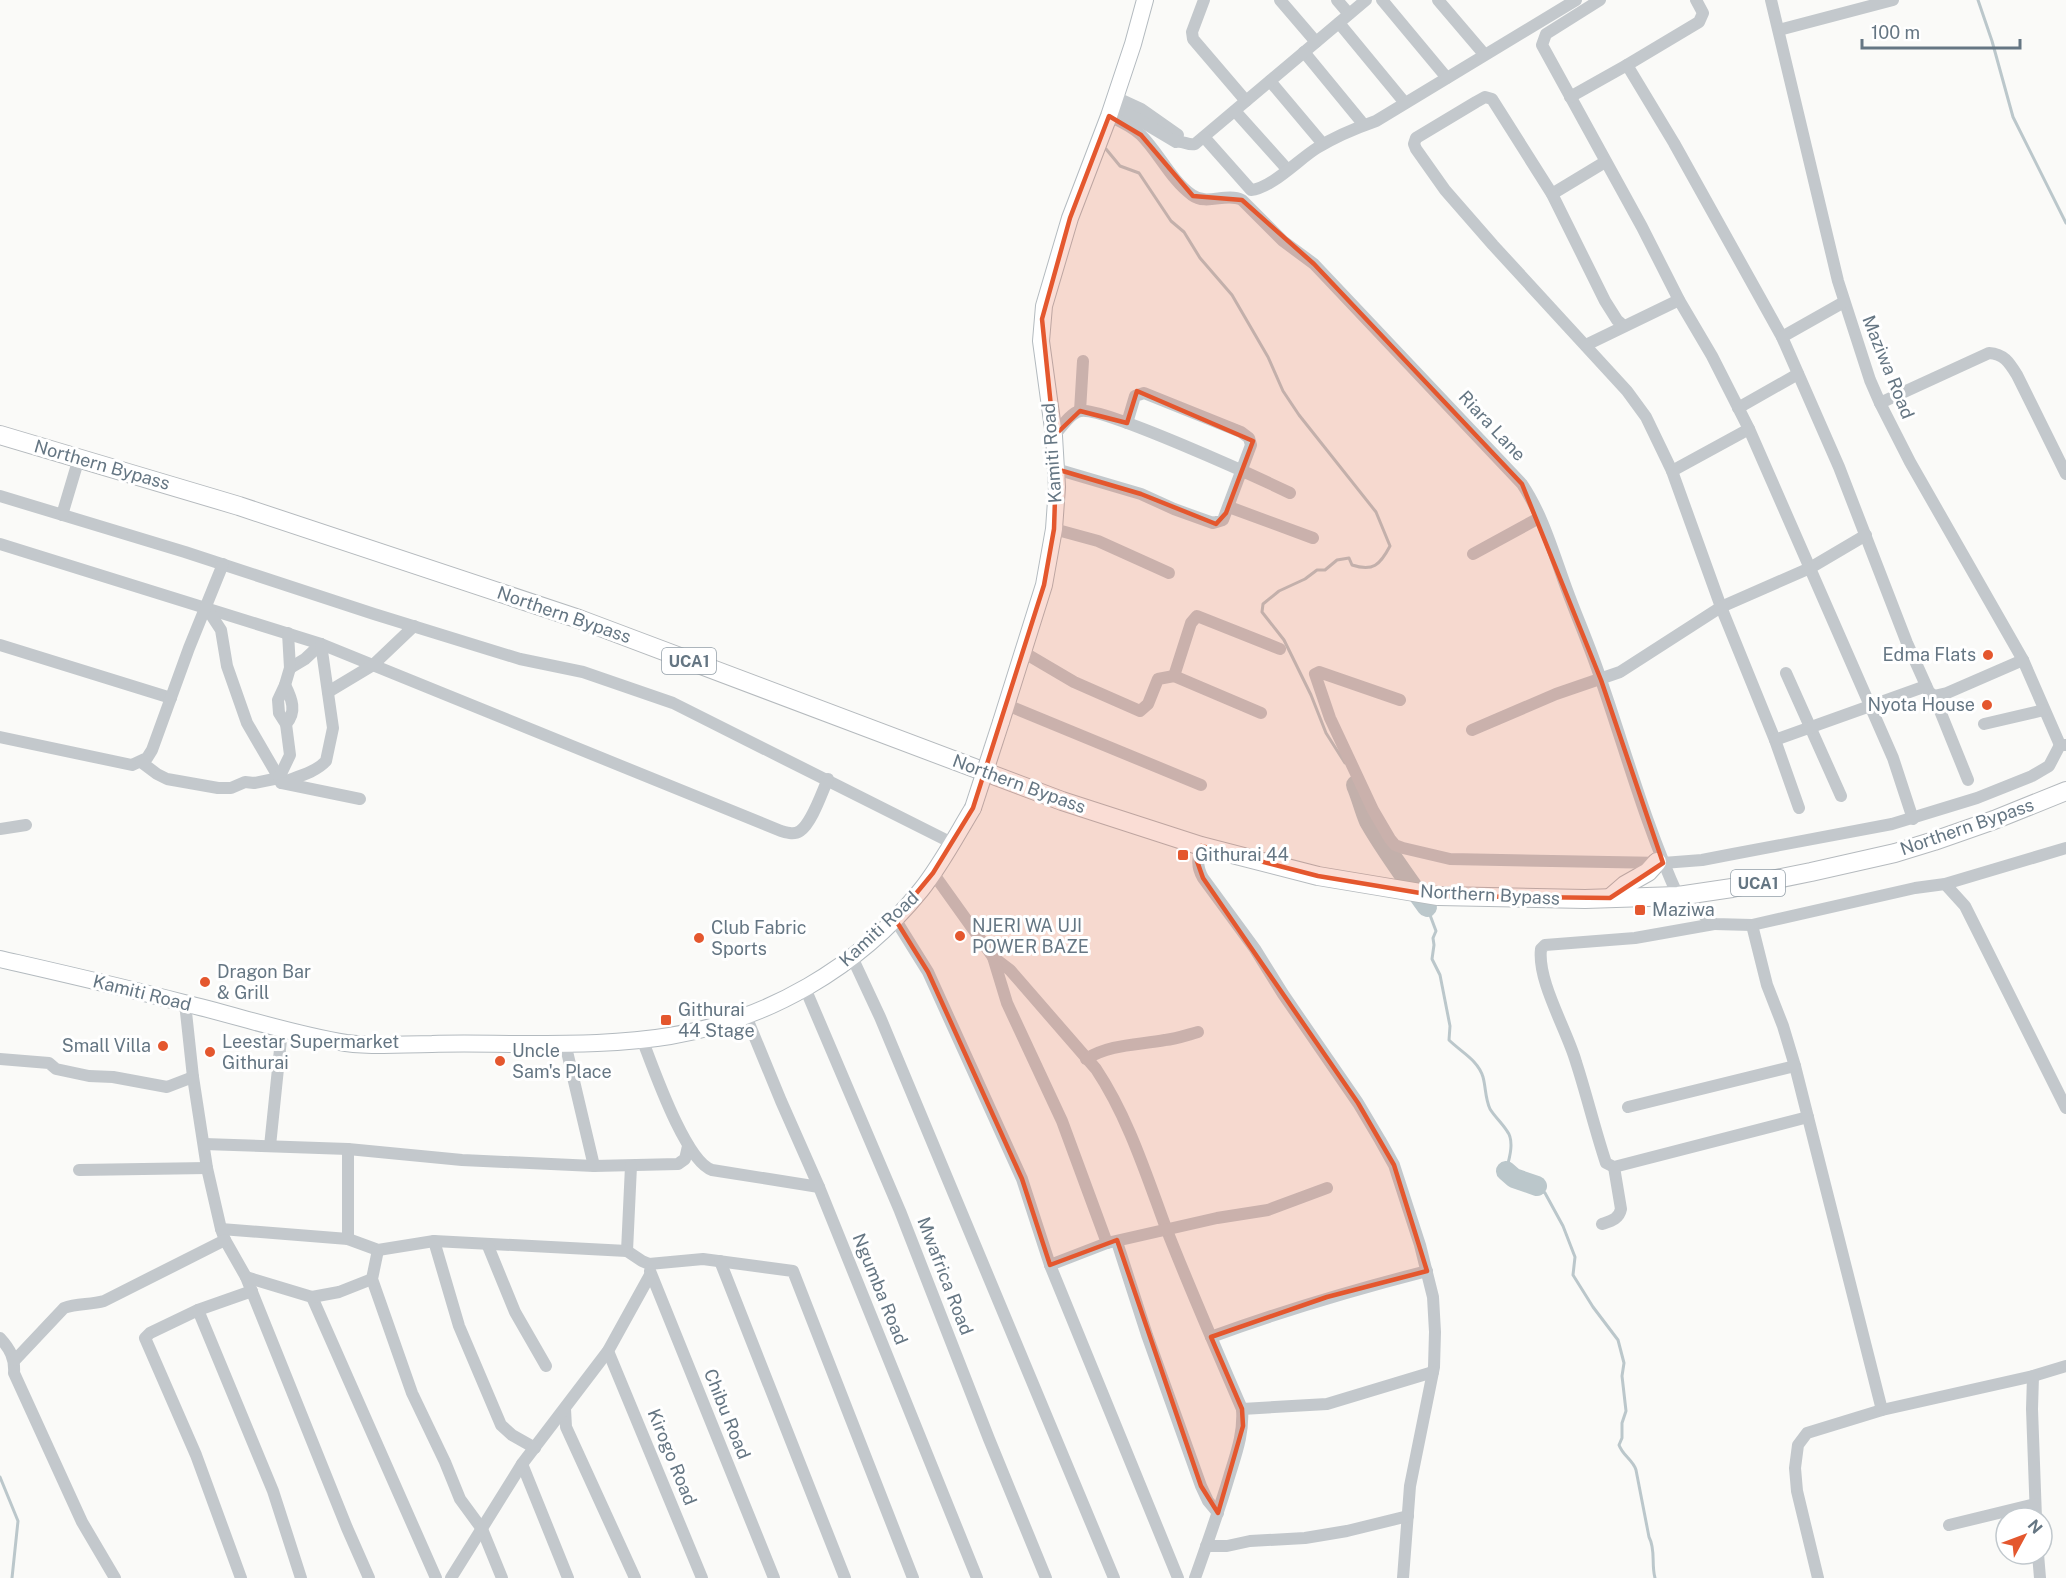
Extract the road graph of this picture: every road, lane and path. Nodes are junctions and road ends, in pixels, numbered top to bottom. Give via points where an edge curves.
1 (1145, 0) edge
2 (1204, 0) edge
3 (1280, 0) edge
4 (1337, 0) edge
5 (1366, 0) edge
6 (1382, 0) edge
7 (1438, 0) edge
8 (1576, 0) edge
9 (1600, 0) edge
10 (1696, 0) edge
11 (1770, 0) edge
12 (1893, 0) edge
13 (1349, 14) junction
14 (1339, 23) junction
15 (1779, 30) junction
16 (1316, 42) junction
17 (1304, 52) junction
18 (1484, 54) junction
19 (1627, 65) junction
20 (1448, 78) junction
21 (1270, 81) junction
22 (1570, 97) junction
23 (1246, 101) junction
24 (1405, 103) junction
25 (1112, 107) junction
26 (1235, 111) junction
27 (1364, 125) junction
28 (1204, 137) junction
29 (1323, 144) junction
30 (1605, 162) junction
31 (1287, 169) junction
32 (1552, 194) junction
33 (1679, 300) junction
34 (1844, 302) junction
35 (1624, 326) junction
36 (1782, 337) junction
37 (1586, 345) junction
38 (1083, 361) dead end
39 (1798, 374) junction
40 (1880, 403) junction
41 (1738, 408) junction
42 (1080, 411) junction
43 (1127, 423) junction
44 (1749, 429) junction
45 (1054, 436) junction
46 (1, 441) edge
47 (79, 458) junction
48 (1056, 469) junction
49 (1241, 470) junction
50 (1672, 471) junction
51 (2066, 474) edge
52 (1290, 493) dead end
53 (0, 496) edge
54 (1229, 507) junction
55 (62, 515) junction
56 (1539, 518) junction
57 (1054, 529) junction
58 (1866, 535) junction
59 (1313, 538) dead end
60 (0, 544) edge
61 (1473, 554) dead end
62 (223, 564) junction
63 (1809, 567) junction
64 (1169, 573) dead end
65 (206, 607) junction
66 (1721, 607) junction
67 (414, 626) junction
68 (288, 633) junction
69 (321, 644) junction
70 (0, 645) edge
71 (1280, 649) dead end
72 (1023, 652) junction
73 (2023, 660) junction
74 (373, 665) junction
75 (290, 668) junction
76 (1786, 673) dead end
77 (1174, 676) junction
78 (1601, 680) junction
79 (1930, 691) junction
80 (328, 692) junction
81 (171, 698) junction
82 (1400, 700) dead end
83 (1007, 705) junction
84 (1870, 706) junction
85 (2044, 710) junction
86 (1261, 712) dead end
87 (1984, 724) dead end
88 (1810, 728) junction
89 (1472, 730) dead end
90 (0, 737) edge
91 (1776, 740) junction
92 (2063, 745) edge
93 (2066, 757) edge
94 (141, 762) junction
95 (828, 779) junction
96 (1968, 780) dead end
97 (280, 781) junction
98 (1201, 785) dead end
99 (2066, 791) edge
100 (1840, 796) dead end
101 (360, 799) dead end
102 (1799, 808) dead end
103 (1913, 819) junction
104 (26, 825) dead end
105 (0, 829) edge
106 (952, 843) junction
107 (1201, 846) junction
108 (2066, 848) edge
109 (1660, 863) junction
110 (933, 873) junction
111 (1945, 884) junction
112 (1708, 892) junction
113 (1682, 895) junction
114 (1610, 898) junction
115 (895, 919) junction
116 (1710, 920) junction
117 (1752, 925) junction
118 (852, 957) junction
119 (993, 957) junction
120 (0, 959) edge
121 (805, 988) junction
122 (185, 1003) junction
123 (746, 1016) junction
124 (282, 1030) junction
125 (1198, 1032) dead end
126 (642, 1039) junction
127 (565, 1043) junction
128 (0, 1059) edge
129 (1086, 1059) junction
130 (1794, 1066) junction
131 (193, 1077) junction
132 (1628, 1107) dead end
133 (2066, 1108) edge
134 (1808, 1118) junction
135 (204, 1143) junction
136 (270, 1146) junction
137 (688, 1146) junction
138 (348, 1149) junction
139 (594, 1166) junction
140 (631, 1166) junction
141 (1614, 1167) junction
142 (207, 1168) junction
143 (79, 1170) dead end
144 (819, 1187) junction
145 (1326, 1188) dead end
146 (1602, 1224) dead end
147 (1167, 1230) junction
148 (223, 1235) junction
149 (348, 1239) junction
150 (434, 1241) junction
151 (1112, 1242) junction
152 (488, 1246) junction
153 (378, 1250) junction
154 (627, 1251) junction
155 (720, 1261) junction
156 (1050, 1264) junction
157 (650, 1269) junction
158 (1427, 1271) junction
159 (246, 1277) junction
160 (372, 1279) junction
161 (252, 1291) junction
162 (312, 1297) junction
163 (198, 1310) junction
164 (1211, 1337) junction
165 (0, 1338) edge
166 (608, 1351) junction
167 (15, 1360) junction
168 (546, 1366) dead end
169 (2066, 1366) edge
170 (1433, 1372) junction
171 (2033, 1376) junction
172 (565, 1409) junction
173 (1242, 1409) junction
174 (1882, 1410) junction
175 (535, 1448) junction
176 (522, 1464) junction
177 (2035, 1504) joint
178 (1218, 1513) junction
179 (1407, 1516) junction
180 (1949, 1525) dead end
181 (482, 1529) junction
182 (1206, 1546) junction
183 (115, 1578) edge
184 (241, 1578) edge
185 (301, 1578) edge
186 (369, 1578) edge
187 (435, 1578) edge
188 (452, 1578) edge
189 (502, 1578) edge
190 (568, 1578) edge
191 (635, 1578) edge
192 (702, 1578) edge
193 (774, 1578) edge
194 (845, 1578) edge
195 (913, 1578) edge
196 (977, 1578) edge
197 (1046, 1578) edge
198 (1114, 1578) edge
199 (1178, 1578) edge
200 (1195, 1578) edge
201 (1403, 1578) edge
202 (1818, 1578) edge

1 - 25 main road, Kamiti Road
2 - 23 street via 1193,39
3 - 16 street
4 - 13 street
5 - 13 street
6 - 20 street
7 - 18 street
8 - 18 street
9 - 22 street via 1543,39 1542,45
10 - 19 street via 1703,13 1699,21
11 - 15 street, Maziwa Road
12 - 15 street
13 - 14 street
14 - 16 street
14 - 24 street
15 - 34 street, Maziwa Road
16 - 17 street
17 - 21 street
17 - 27 street
18 - 20 street
19 - 22 street
19 - 36 street
20 - 24 street
21 - 23 street
21 - 29 street
22 - 30 street
23 - 26 street
24 - 27 street
25 - 28 street via 1176,142 1192,145
25 - 45 main road, Kamiti Road via 1070,218 1042,319 1041,341
25 - 56 street, Riara Lane via 1192,196 1242,200 1320,269 1522,484
26 - 28 street
26 - 31 street
27 - 29 street
28 - 31 street via 1251,190 1265,186
29 - 31 street
30 - 32 street
30 - 33 street
32 - 35 street via 1605,301
32 - 37 street via 1490,97 1414,141 1445,190
33 - 35 street
33 - 41 street
34 - 36 street
34 - 40 street, Maziwa Road
35 - 37 street
36 - 39 street
37 - 50 street via 1641,411
38 - 42 street
39 - 41 street
39 - 58 street
40 - 51 street via 1989,353 2002,356 2017,375
40 - 73 street, Maziwa Road
41 - 44 street
42 - 43 street
42 - 45 street
43 - 49 street
43 - 49 street via 1140,393 1215,421 1241,432 1251,441
44 - 50 street
44 - 63 street
45 - 48 main road, Kamiti Road
46 - 47 main road, Northern Bypass / UCA1
47 - 55 street
47 - 107 main road, Northern Bypass / UCA1 via 239,506 579,619 1062,801
48 - 54 street via 1141,494 1213,523 1223,520
48 - 57 main road, Kamiti Road
49 - 52 street
49 - 54 street
50 - 66 street
53 - 55 street
54 - 59 street
55 - 62 street
56 - 61 street
56 - 78 street, Riara Lane
57 - 64 street via 1098,542
57 - 72 main road, Kamiti Road via 1044,585
58 - 63 street
58 - 79 street via 1907,643
60 - 65 street
62 - 65 street
62 - 67 street
63 - 66 street
63 - 84 street
65 - 68 street
65 - 81 street
65 - 97 street via 221,630 227,666 247,723
66 - 78 street via 1620,672
66 - 91 street
67 - 74 street
67 - 95 street via 520,658 583,672 673,703
68 - 69 street
68 - 75 street
69 - 74 street
69 - 75 street
69 - 80 street
70 - 81 street
71 - 77 street via 1197,616 1191,622
72 - 77 street via 1074,682 1140,711 1148,704 1158,679
72 - 83 main road, Kamiti Road
73 - 79 street via 1947,693
73 - 85 street, Maziwa Road
74 - 80 street
74 - 95 street via 792,834 807,824
75 - 97 street via 278,700 290,755
76 - 88 street
77 - 86 street
78 - 89 street
78 - 109 street, Riara Lane
79 - 84 street
79 - 96 street
80 - 97 street via 333,728 326,761 314,771
81 - 94 street via 152,750
82 - 109 street via 1332,675 1315,674 1355,772 1395,845 1450,859
83 - 98 street
83 - 106 main road, Kamiti Road, bridge via 973,808
84 - 88 street
84 - 103 street via 1893,758
85 - 87 street
85 - 92 street, Maziwa Road
88 - 91 street
88 - 100 street
90 - 94 street via 132,765
91 - 102 street
92 - 93 street, Maziwa Road
92 - 103 street via 2049,766 2032,776
94 - 97 street via 167,779 218,788
95 - 106 street
97 - 101 street
99 - 112 main road, Northern Bypass / UCA1 via 1895,853
103 - 109 street via 1702,860
104 - 105 street
106 - 110 main road, Kamiti Road
107 - 114 main road, Northern Bypass / UCA1 via 1318,876 1438,896
107 - 158 street via 1197,861 1203,878 1358,1103 1394,1165
108 - 111 street
109 - 113 street, Riara Lane
109 - 114 main road
110 - 115 main road, Kamiti Road
110 - 119 street
111 - 117 street
111 - 133 street via 1965,906
112 - 113 main road, Northern Bypass / UCA1
112 - 116 street
113 - 114 main road, Northern Bypass / UCA1
113 - 116 street, Riara Lane
115 - 118 main road, Kamiti Road
115 - 156 street via 928,972 1022,1179
116 - 117 street
116 - 141 street via 1635,938 1545,945 1541,949 1544,975 1576,1061 1606,1163
117 - 130 street
118 - 121 main road, Kamiti Road
118 - 198 street
119 - 129 street via 1010,970
119 - 151 street via 1006,1003 1062,1120
120 - 122 main road, Kamiti Road
121 - 123 main road, Kamiti Road
121 - 197 street, Mwafrica Road via 900,1211
122 - 124 main road, Kamiti Road
122 - 131 street
123 - 126 main road, Kamiti Road via 694,1031
123 - 144 street, Ngumba Road
124 - 127 main road, Kamiti Road via 373,1046
124 - 136 street
125 - 129 street via 1114,1048
126 - 127 main road, Kamiti Road
126 - 137 street
127 - 139 street
128 - 131 street via 49,1064 89,1076 167,1087
129 - 147 street via 1106,1084 1133,1139
130 - 132 street
130 - 134 street
131 - 135 street
134 - 141 street
134 - 174 street
135 - 136 street
135 - 142 street
136 - 138 street
137 - 140 street via 685,1159 678,1164
137 - 144 street via 709,1169
138 - 139 street via 462,1160
138 - 149 street
139 - 140 street
140 - 154 street
141 - 146 street via 1620,1214
142 - 143 street
142 - 148 street
144 - 196 street, Ngumba Road
145 - 147 street via 1268,1210
147 - 151 street
147 - 164 street
148 - 149 street
148 - 159 street
148 - 167 street via 104,1301 64,1308
149 - 153 street
150 - 152 street
150 - 153 street
150 - 175 street via 459,1326 501,1425
151 - 156 street
151 - 178 street via 1201,1486
152 - 154 street
152 - 168 street via 515,1312
153 - 160 street
154 - 157 street
155 - 157 street via 692,1260
155 - 194 street
155 - 195 street via 793,1271
156 - 199 street
157 - 166 street
157 - 193 street, Chibu Road
158 - 164 street via 1327,1297
158 - 170 street via 1433,1297
159 - 161 street
159 - 162 street
160 - 162 street
160 - 181 street via 412,1393 460,1499
161 - 163 street
161 - 186 street
162 - 187 street
163 - 184 street via 145,1338
163 - 185 street via 273,1491
164 - 173 street
165 - 167 street
166 - 172 street
166 - 192 street, Kirogo Road
167 - 183 street via 14,1373 48,1448 82,1522
169 - 171 street
170 - 173 street via 1327,1404
170 - 179 street
171 - 174 street
171 - 177 street
172 - 175 street
172 - 191 street via 566,1427
173 - 178 street via 1240,1442
174 - 202 street via 1807,1433 1798,1445 1797,1491
175 - 176 street
176 - 181 street
176 - 190 street
177 - 180 street
178 - 182 street
179 - 182 street via 1305,1538
179 - 201 street
181 - 188 street
181 - 189 street
182 - 200 street

